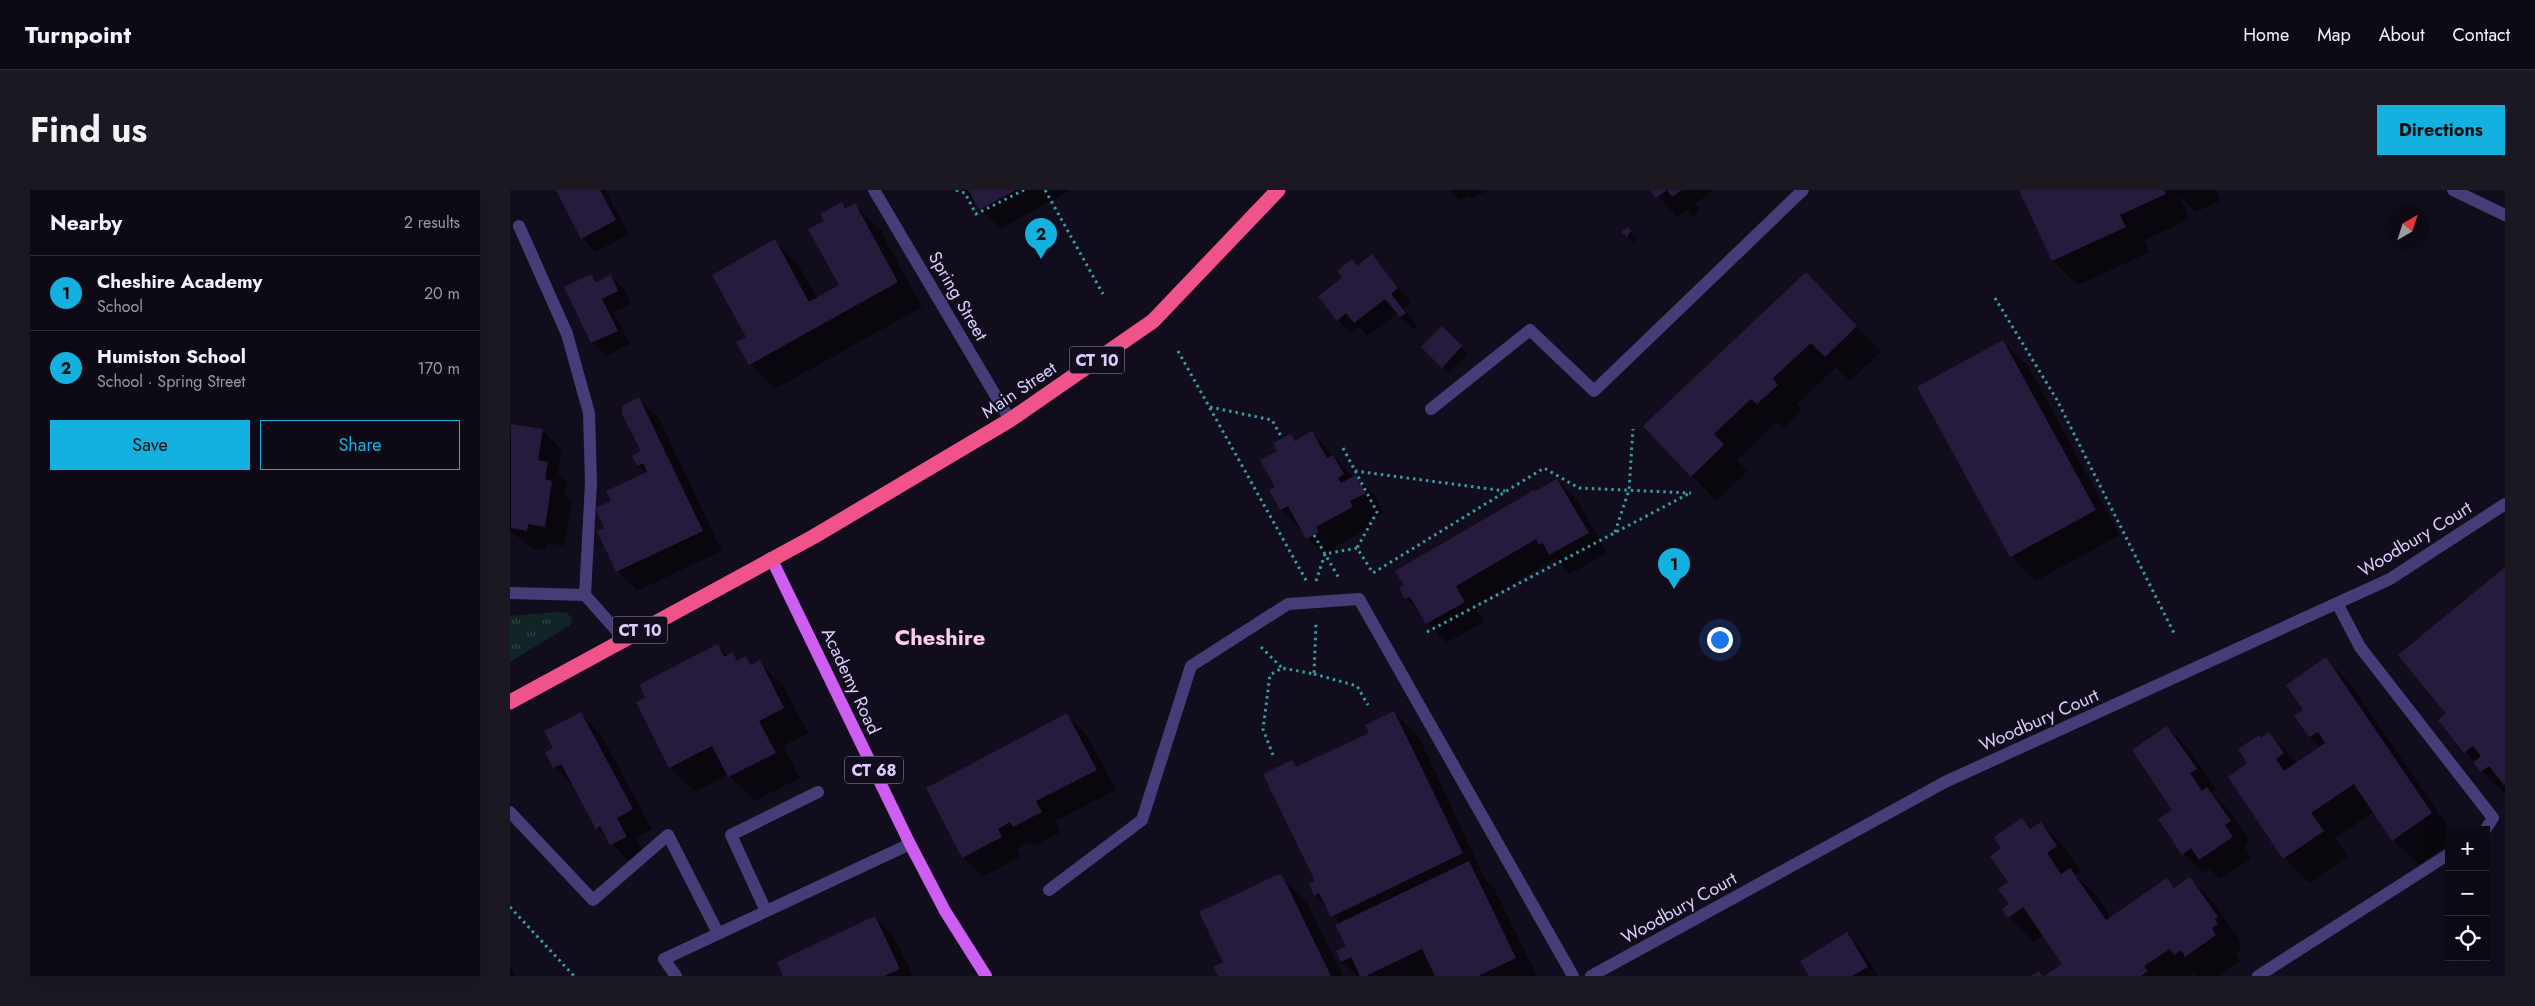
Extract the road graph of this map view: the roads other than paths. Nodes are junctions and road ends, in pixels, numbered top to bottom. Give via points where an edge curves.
1 (874, 190) edge
2 (1278, 190) edge
3 (1803, 190) edge
4 (2454, 190) edge
5 (2505, 215) edge
6 (519, 226) dead end
7 (1431, 408) dead end
8 (1010, 420) junction
9 (2505, 504) edge
10 (771, 558) junction
11 (510, 593) edge
12 (585, 595) junction
13 (2337, 603) junction
14 (624, 639) junction
15 (510, 702) edge
16 (818, 792) dead end
17 (510, 812) edge
18 (2499, 820) edge
19 (910, 844) junction
20 (2445, 857) edge
21 (1049, 890) dead end
22 (766, 911) junction
23 (718, 933) junction
24 (676, 976) edge
25 (986, 976) edge
26 (1574, 976) edge
27 (1591, 976) edge
28 (2258, 976) edge

1 - 8 street, Spring Street
2 - 8 highway, Main Street / CT 10 via 1153,321
3 - 7 street via 1594,390 1530,330
4 - 5 street
6 - 12 street via 567,334 589,413 591,482
8 - 10 highway, Main Street / CT 10 via 813,537
9 - 13 street, Woodbury Court via 2390,579
10 - 14 highway, CT 10
10 - 19 main road, Academy Road / CT 68
11 - 12 street
12 - 14 street
13 - 18 street via 2360,646
13 - 27 street, Woodbury Court via 1945,782
14 - 15 highway, CT 10
16 - 22 street via 731,835
17 - 23 street via 593,900 668,835
19 - 22 street
19 - 25 main road, Academy Road / CT 68 via 944,911
20 - 28 street
21 - 26 street via 1142,820 1191,666 1288,604 1359,599
22 - 23 street
23 - 24 street via 664,959

